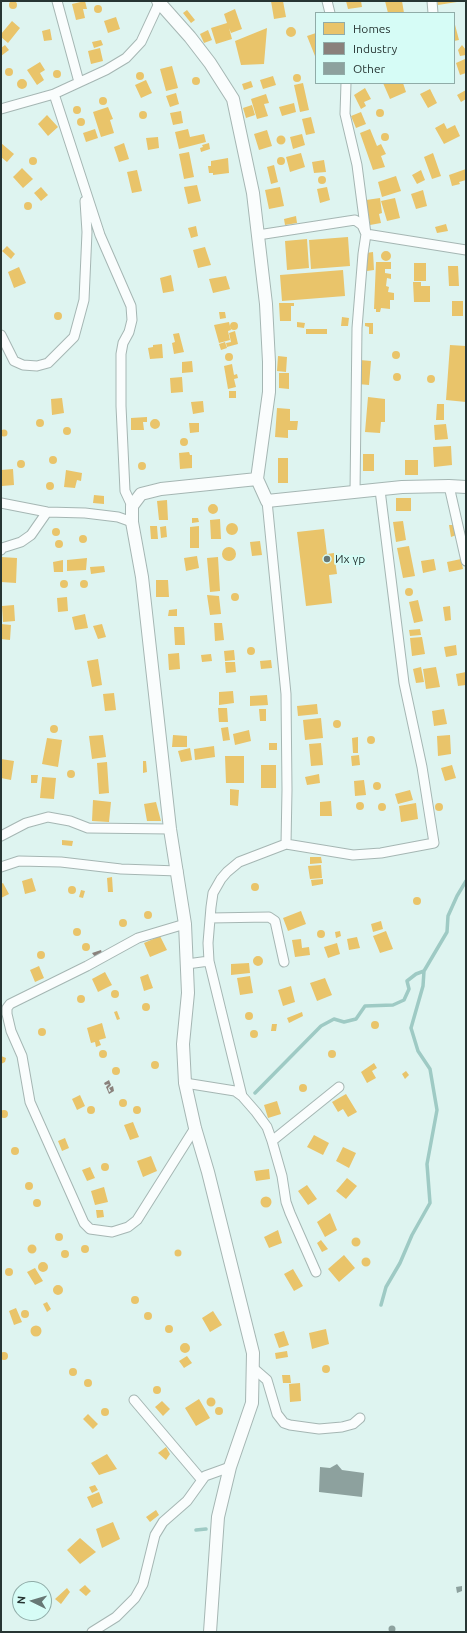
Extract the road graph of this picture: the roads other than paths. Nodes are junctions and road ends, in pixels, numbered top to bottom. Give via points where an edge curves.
1 (57, 1) edge
2 (327, 1) edge
3 (432, 1) edge
4 (159, 2) edge
5 (330, 12) edge
6 (433, 12) edge
7 (79, 82) junction
8 (346, 84) edge
9 (54, 94) junction
10 (1, 109) edge
11 (84, 187) junction
12 (366, 234) junction
13 (258, 235) junction
14 (466, 250) edge
15 (1, 335) edge
16 (257, 479) junction
17 (449, 486) junction
18 (466, 487) edge
19 (380, 490) junction
20 (355, 492) junction
21 (267, 501) junction
22 (1, 503) edge
23 (132, 506) junction
24 (47, 512) junction
25 (132, 522) junction
26 (1, 550) edge
27 (466, 561) edge
28 (170, 829) junction
29 (1, 836) edge
30 (286, 844) junction
31 (1, 867) edge
32 (178, 870) junction
33 (210, 918) junction
34 (186, 924) junction
35 (209, 961) junction
36 (284, 962) dead end
37 (187, 964) junction
38 (185, 1083) junction
39 (339, 1087) dead end
40 (242, 1096) junction
41 (195, 1128) junction
42 (272, 1141) junction
43 (316, 1272) dead end
44 (252, 1367) junction
45 (134, 1400) dead end
46 (360, 1418) dead end
47 (230, 1467) junction
48 (201, 1479) junction
49 (92, 1632) edge
50 (210, 1632) edge

1 - 7 street
2 - 5 street
3 - 6 street
4 - 7 street via 141,42 126,58
4 - 13 street via 206,58 234,99 253,193
7 - 9 street
8 - 12 street via 345,114 357,165
9 - 10 street
9 - 11 street
11 - 15 street via 87,232 84,300 74,337 48,363 37,366 14,361
11 - 23 street via 100,235 131,306 132,320 121,354 121,406 125,491
12 - 13 street via 362,225 355,220
12 - 14 street
12 - 20 street via 357,328
13 - 16 street via 266,304 269,392
16 - 21 street
16 - 23 street via 161,489 141,494
17 - 18 street
17 - 19 street
17 - 27 street
19 - 20 street
19 - 30 street via 404,683 422,767 434,844 353,855
20 - 21 street
21 - 30 street via 286,694
22 - 24 street
23 - 25 street
24 - 25 street via 85,513 118,517
24 - 26 street via 31,535
25 - 28 street via 142,578
28 - 29 street via 88,828 48,817 26,823
28 - 32 street
30 - 33 street via 239,862 227,872 214,893
31 - 32 street via 18,861 61,862 121,869
32 - 34 street
33 - 35 street
33 - 36 street via 269,918 274,921
34 - 37 street
34 - 41 street via 138,938 10,1004 7,1014 22,1056 30,1102 84,1223 90,1229 112,1232 128,1227 137,1220
35 - 37 street
35 - 40 street
37 - 38 street via 188,993 183,1044
38 - 40 street via 235,1091
38 - 41 street
39 - 42 street
40 - 42 street via 266,1127
41 - 44 street via 253,1353
42 - 43 street via 288,1208
44 - 46 street via 267,1380 277,1414 284,1423 318,1428 342,1427 353,1424
44 - 47 street via 252,1403
45 - 48 street
47 - 48 street
47 - 50 street via 218,1517
48 - 49 street via 187,1501 157,1530 143,1584 135,1598 116,1617

